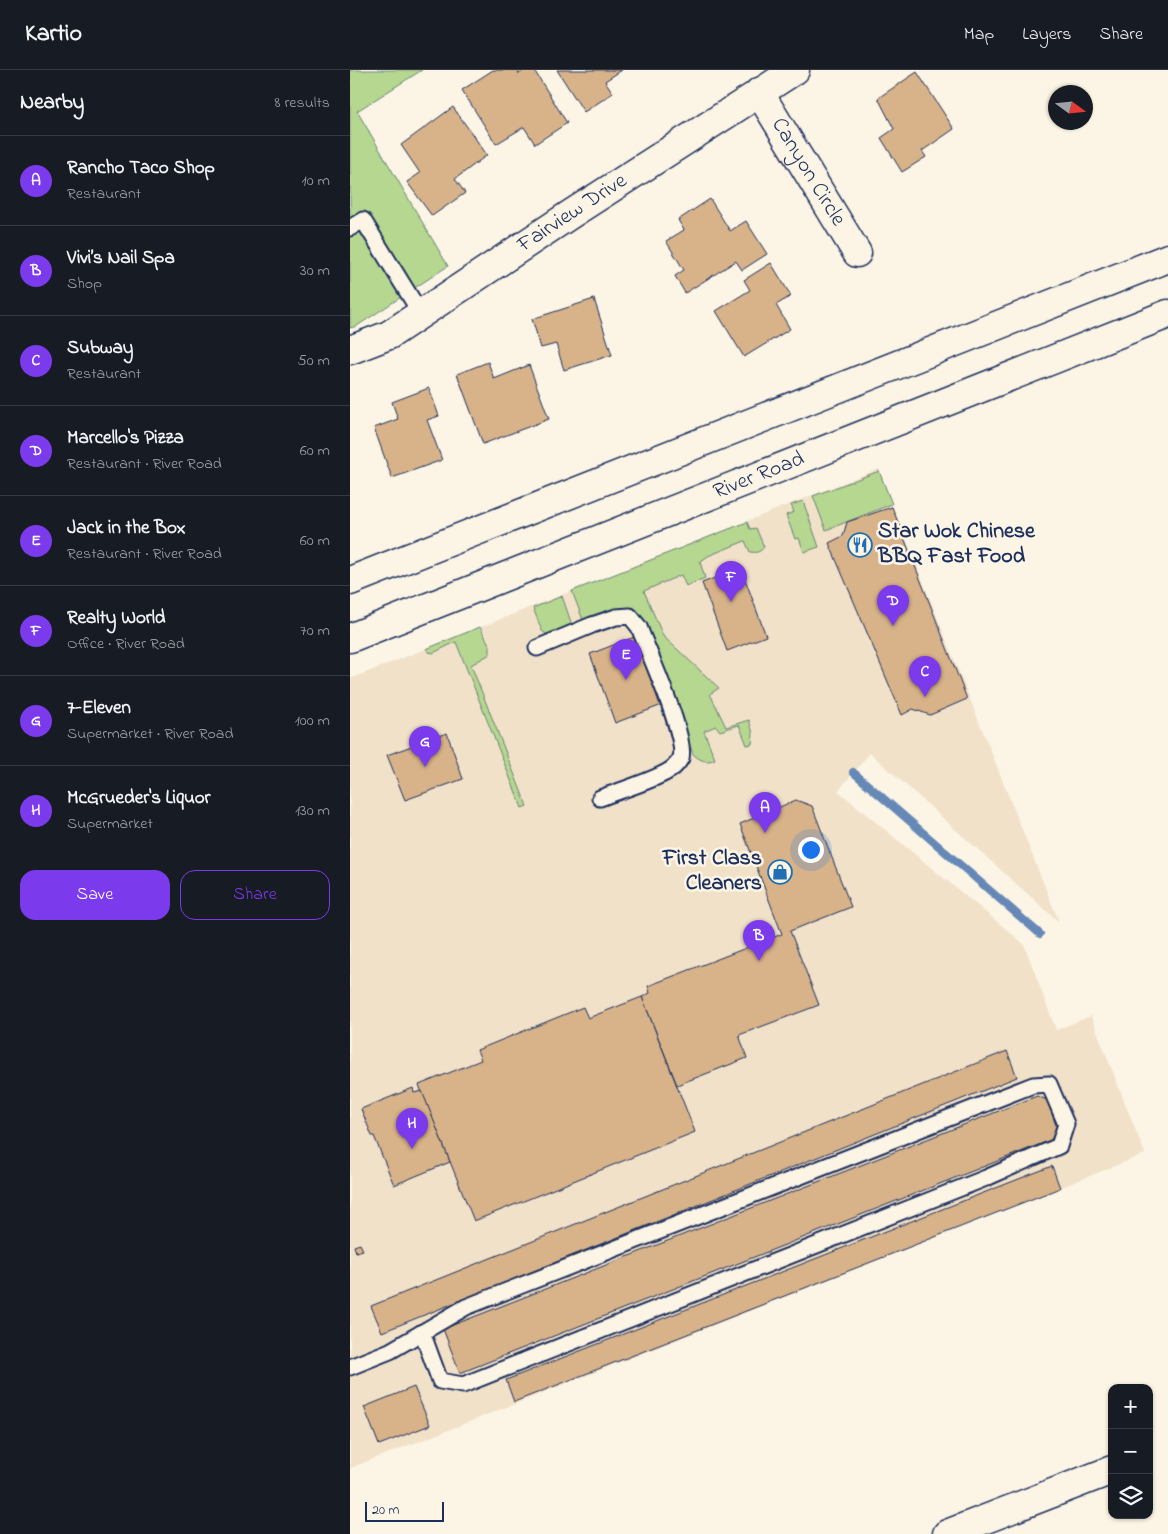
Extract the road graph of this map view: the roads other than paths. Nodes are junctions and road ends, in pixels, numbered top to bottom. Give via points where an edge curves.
1 (794, 70) edge
2 (759, 92) junction
3 (350, 228) edge
4 (857, 253) dead end
5 (1168, 258) edge
6 (421, 314) junction
7 (1167, 316) edge
8 (350, 350) edge
9 (350, 582) edge
10 (350, 638) edge
11 (537, 648) dead end
12 (600, 798) dead end
13 (422, 1332) junction
14 (350, 1367) edge
15 (1108, 1472) edge
16 (946, 1534) edge

1 - 2 main road, Fairview Drive
2 - 4 main road, Canyon Circle
2 - 6 main road, Fairview Drive
3 - 6 lane via 363,220
5 - 9 main road
6 - 8 main road, Fairview Drive via 388,335
7 - 10 main road, River Road
11 - 12 lane via 616,617 630,616 639,627 677,724 681,758 674,768 663,774
13 - 13 lane via 440,1381 463,1385 986,1178 1059,1146 1066,1124 1049,1084 1033,1085 466,1307
13 - 14 lane via 390,1351
15 - 16 main road

